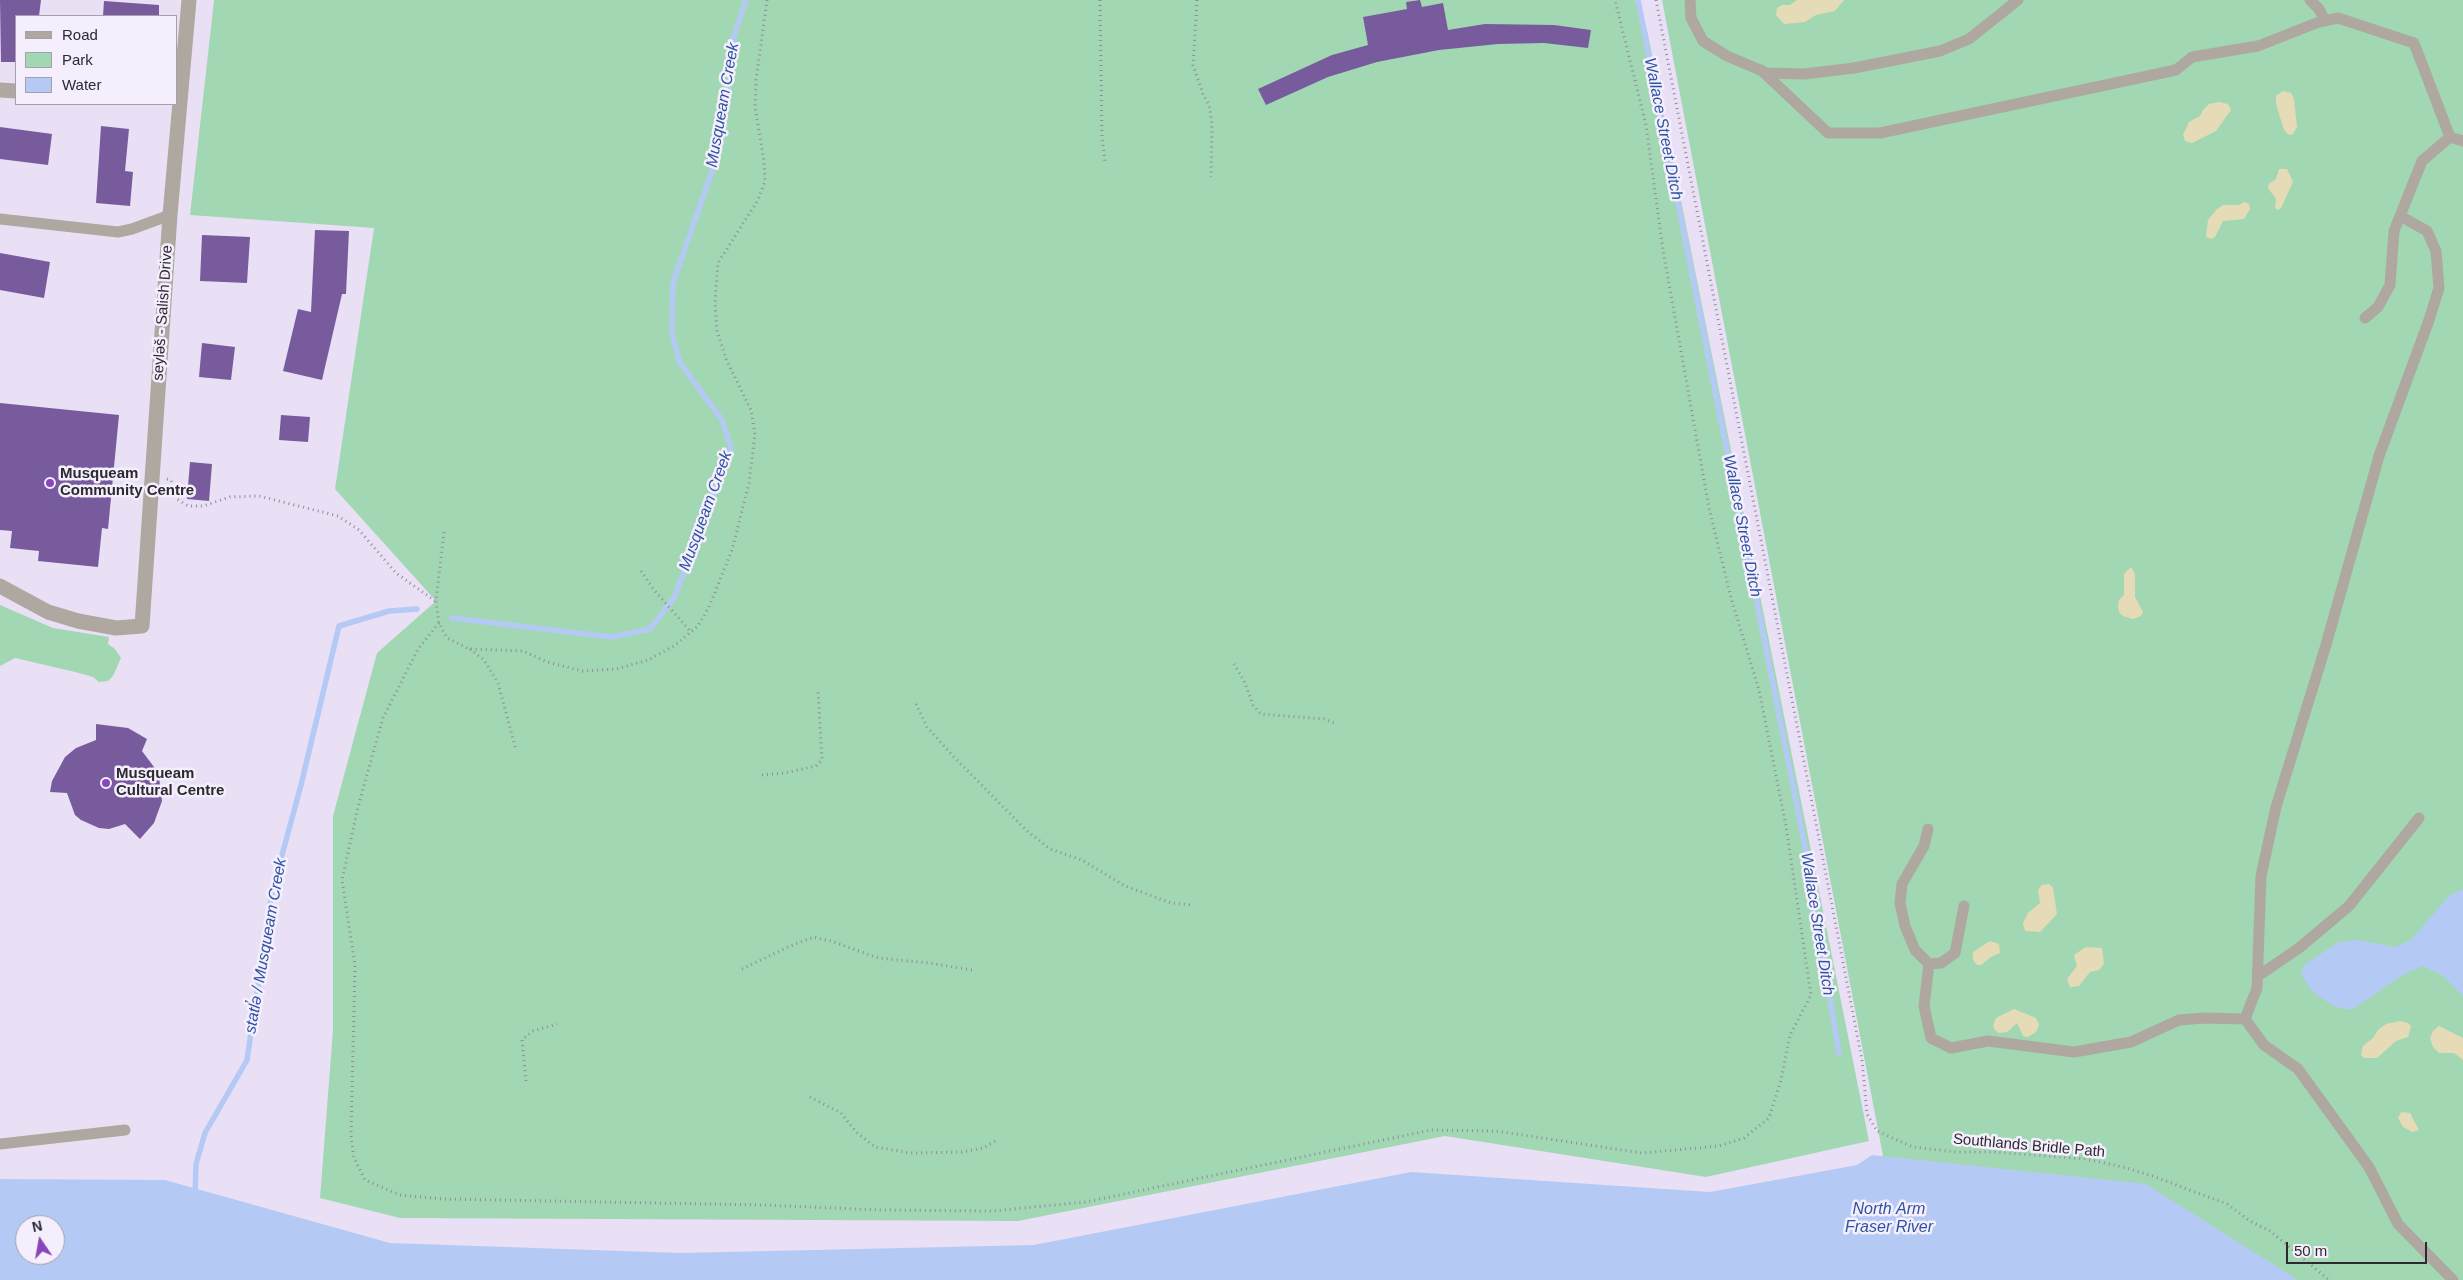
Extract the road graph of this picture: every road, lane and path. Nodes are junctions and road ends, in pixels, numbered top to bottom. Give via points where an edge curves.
1 (189, 0) edge
2 (767, 0) edge
3 (1100, 0) edge
4 (1197, 0) edge
5 (1615, 0) edge
6 (1656, 0) edge
7 (1690, 0) edge
8 (2018, 0) edge
9 (2310, 0) edge
10 (2325, 21) junction
11 (1761, 70) junction
12 (0, 90) edge
13 (15, 91) edge
14 (178, 95) edge
15 (177, 105) edge
16 (2450, 137) junction
17 (2463, 142) edge
18 (1105, 161) dead end
19 (1211, 177) dead end
20 (170, 215) junction
21 (2400, 216) junction
22 (0, 219) edge
23 (2365, 318) dead end
24 (151, 478) junction
25 (444, 532) dead end
26 (641, 571) dead end
27 (0, 586) edge
28 (436, 601) junction
29 (439, 623) junction
30 (691, 632) junction
31 (470, 649) junction
32 (1234, 664) dead end
33 (818, 691) dead end
34 (916, 704) dead end
35 (1334, 723) dead end
36 (516, 750) dead end
37 (762, 775) dead end
38 (2419, 818) dead end
39 (1928, 829) dead end
40 (1191, 905) dead end
41 (1964, 906) dead end
42 (1929, 964) junction
43 (742, 969) dead end
44 (972, 970) dead end
45 (2258, 976) junction
46 (2245, 1019) junction
47 (557, 1024) dead end
48 (526, 1081) dead end
49 (810, 1097) dead end
50 (125, 1130) dead end
51 (997, 1140) dead end
52 (0, 1144) edge
53 (2329, 1280) edge
54 (2453, 1280) edge

1 - 14 street, seyləš - Salish Drive
2 - 30 path via 755,107 765,181 758,200 718,263 715,303 717,331 726,359 751,410 755,434 750,474 732,550 709,607
3 - 18 path
4 - 19 path via 1192,65 1209,105
5 - 29 path via 1646,125 1663,250 1709,508 1731,598 1759,690 1784,817 1810,995 1790,1036 1769,1118 1744,1138 1719,1146 1642,1153 1496,1131 1431,1130 1086,1202 992,1211 443,1199 400,1195 366,1180 354,1158 351,1135 354,966 342,880 383,718 418,649
6 - 53 path, Southlands Bridle Path via 1861,1051 1867,1114 1878,1131 1913,1147 2086,1159 2155,1177 2227,1204 2270,1231
7 - 11 lane via 1691,18 1703,41 1727,56
8 - 11 lane via 1969,39 1940,51 1804,74
9 - 10 lane
10 - 11 lane via 2258,46 2192,56 2176,70 1880,133 1828,133
10 - 16 lane via 2338,18 2414,43
12 - 13 street
15 - 20 street, seyləš - Salish Drive
16 - 17 lane
16 - 21 lane via 2422,161
20 - 22 lane via 118,232
20 - 24 street, seyləš - Salish Drive
21 - 23 lane via 2390,255 2390,285 2378,307
21 - 45 lane via 2427,231 2436,251 2439,288 2379,456 2276,807 2261,876
24 - 27 street, seyləš - Salish Drive via 142,626 116,628 78,621 48,612
24 - 28 path via 171,480 177,499 188,506 203,506 230,497 260,496 338,516 359,530 396,572
25 - 28 path
26 - 30 path
28 - 29 path
29 - 31 path via 447,638
30 - 31 path via 648,660 617,669 584,671 547,662 523,651
31 - 36 path via 484,660 498,683
32 - 35 path via 1261,714 1324,719
33 - 37 path via 822,760 816,766
34 - 40 path via 927,727 953,756 1026,830 1050,849 1082,860 1125,886 1171,903
38 - 45 lane via 2349,906 2299,948
39 - 42 lane via 1924,846 1902,884 1900,903 1915,950
41 - 42 lane via 1955,953 1941,963
42 - 46 lane via 1924,1006 1931,1038 1951,1048 1988,1041 2074,1052 2131,1042 2179,1020
43 - 44 path via 814,937 878,958
45 - 46 lane via 2257,988
46 - 54 lane via 2264,1045 2298,1069 2369,1167 2398,1224
47 - 48 path via 533,1031 522,1040
49 - 51 path via 841,1113 856,1132 875,1147 911,1153 962,1152 983,1148
50 - 52 lane

